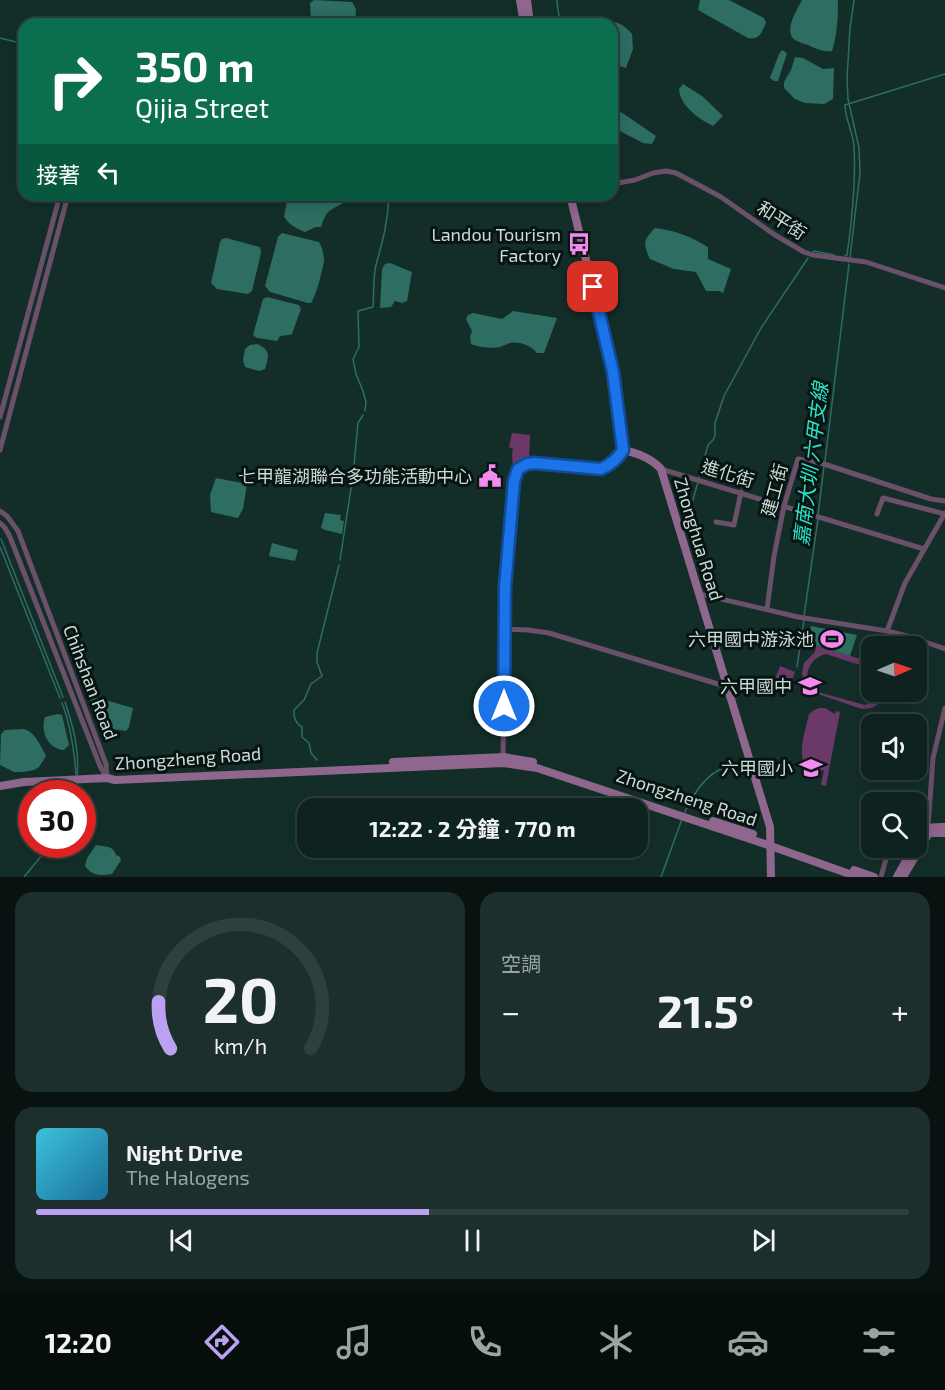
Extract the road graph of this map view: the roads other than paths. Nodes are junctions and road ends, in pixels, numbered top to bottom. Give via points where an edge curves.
1 (520, 0) edge
2 (527, 0) edge
3 (523, 18) edge
4 (529, 18) edge
5 (618, 183) edge
6 (58, 201) edge
7 (66, 201) edge
8 (571, 201) edge
9 (945, 288) edge
10 (0, 417) edge
11 (0, 450) edge
12 (623, 450) junction
13 (661, 469) junction
14 (741, 492) junction
15 (945, 501) edge
16 (784, 506) junction
17 (0, 511) edge
18 (877, 514) dead end
19 (945, 514) edge
20 (716, 522) dead end
21 (0, 523) edge
22 (924, 549) junction
23 (700, 594) junction
24 (766, 609) junction
25 (504, 629) junction
26 (887, 631) junction
27 (945, 649) edge
28 (728, 687) junction
29 (945, 708) edge
30 (503, 760) junction
31 (107, 778) junction
32 (0, 786) edge
33 (945, 827) edge
34 (929, 830) junction
35 (945, 833) edge
36 (770, 843) junction
37 (886, 858) edge
38 (907, 858) edge
39 (771, 877) edge
40 (858, 877) edge
41 (874, 877) edge
42 (881, 877) edge
43 (897, 877) edge
44 (903, 877) edge

1 - 3 main road
2 - 4 main road
5 - 9 street, 和平街 via 653,173 676,173 721,197 804,252 866,262
6 - 10 street
7 - 11 street
8 - 12 main road via 608,349
12 - 13 main road, Zhonghua Road via 649,459
12 - 25 street via 601,469 534,463 518,469
13 - 14 street, 進化街
13 - 23 main road, Zhonghua Road
14 - 16 street, 進化街
14 - 20 street via 734,525
15 - 16 street, 建工街 via 798,459
16 - 22 street, 進化街
16 - 24 street, 建工街
17 - 31 street, Chihshan Road via 18,531 106,764
18 - 19 street via 883,498
19 - 22 street
21 - 31 street, Chihshan Road via 10,537
22 - 26 street via 905,583
23 - 24 street
23 - 28 main road, Zhonghua Road
24 - 26 street
25 - 28 street via 549,633
25 - 30 street
26 - 27 street
28 - 36 main road, Zhonghua Road via 770,827
29 - 34 street via 933,758
30 - 31 main road, Zhongzheng Road
30 - 36 main road, Zhongzheng Road
31 - 32 main road, Zhongzheng Road
33 - 34 main road
34 - 35 main road
34 - 44 main road
36 - 39 main road, Zhonghua Road
36 - 40 main road, Zhongzheng Road
36 - 41 main road, Zhongzheng Road
37 - 42 street
38 - 43 main road

